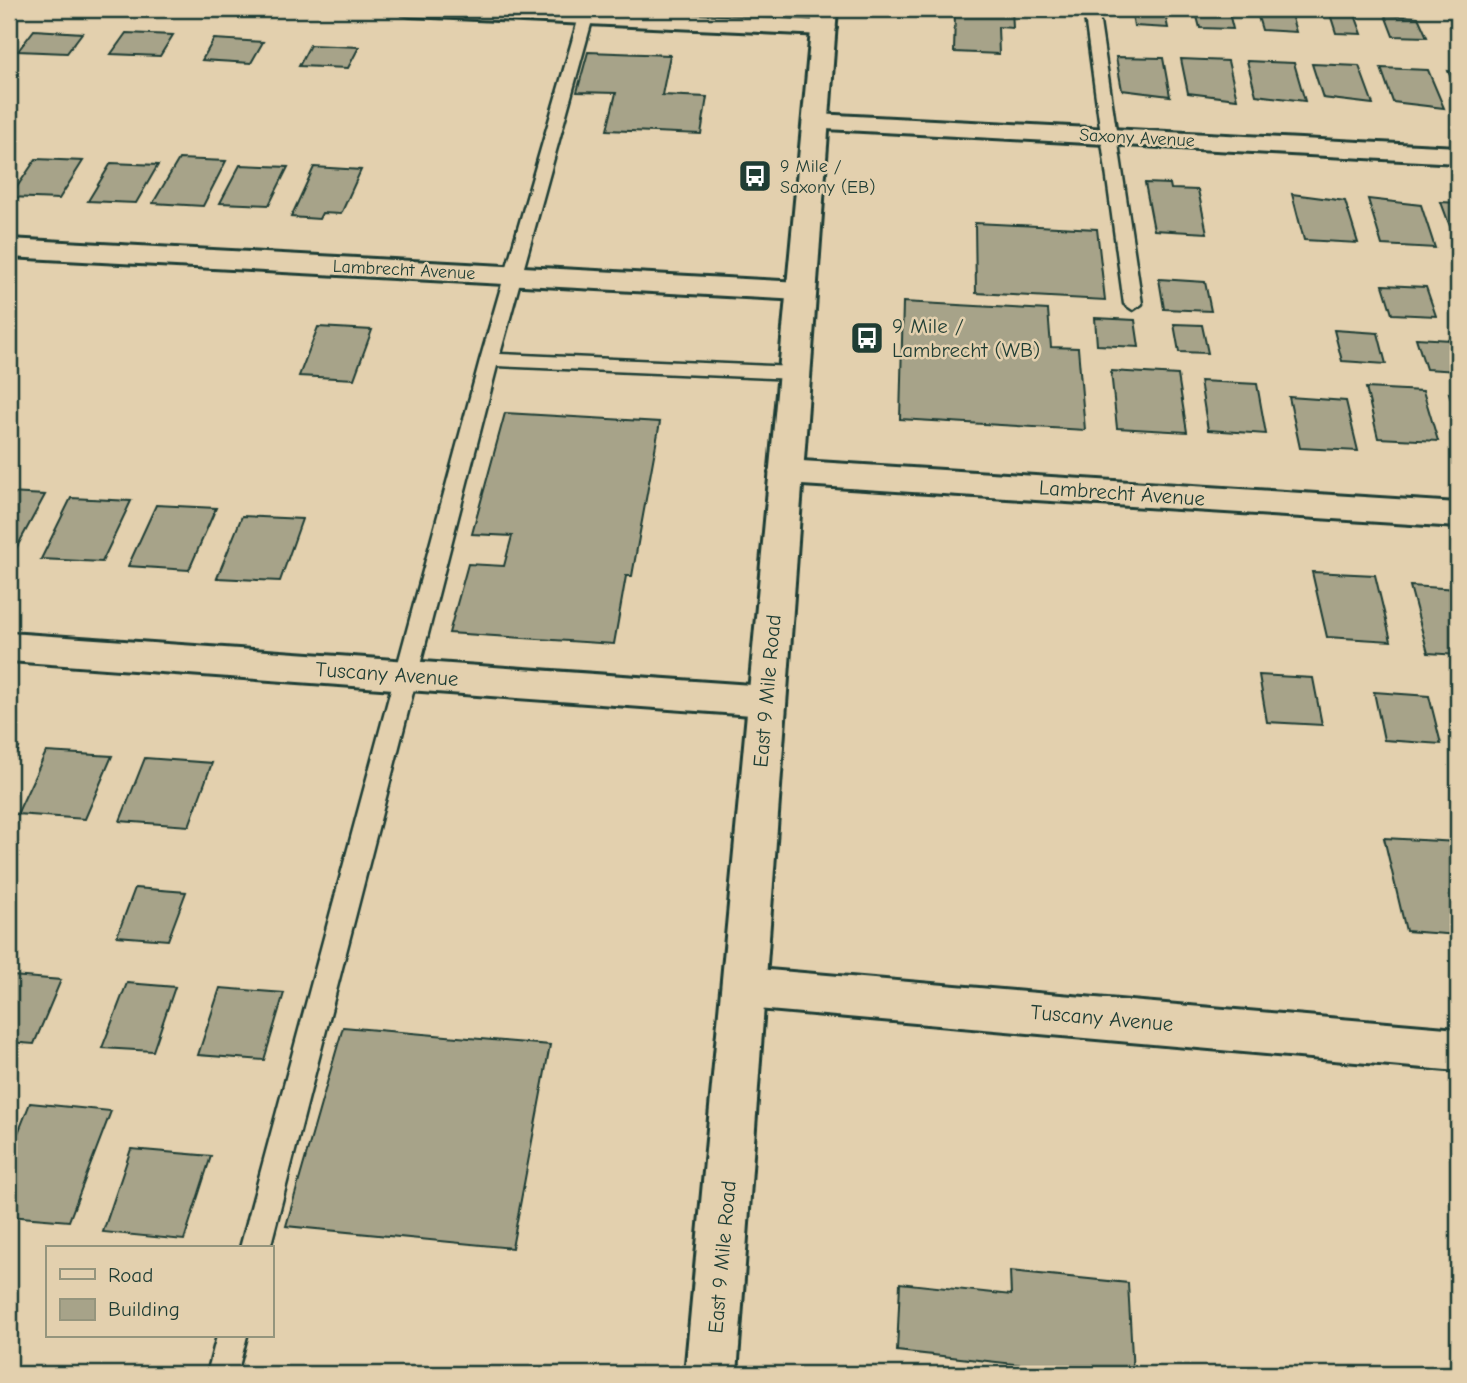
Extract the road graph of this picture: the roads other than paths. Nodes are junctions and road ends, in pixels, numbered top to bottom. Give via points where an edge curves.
1 (411, 9) edge
2 (1091, 9) edge
3 (586, 17) junction
4 (825, 18) edge
5 (816, 122) junction
6 (1107, 136) junction
7 (1458, 155) edge
8 (9, 248) edge
9 (512, 276) junction
10 (800, 291) junction
11 (1132, 304) dead end
12 (489, 360) junction
13 (794, 373) junction
14 (786, 472) junction
15 (1458, 515) edge
16 (9, 647) edge
17 (406, 676) junction
18 (766, 701) junction
19 (745, 988) junction
20 (1458, 1050) edge
21 (256, 1246) edge
22 (231, 1338) edge
23 (222, 1374) edge
24 (711, 1374) edge

1 - 3 street
2 - 6 lane
3 - 4 street
3 - 9 lane
4 - 5 street, East 9 Mile Road
5 - 6 street, Saxony Avenue
5 - 10 street, East 9 Mile Road
6 - 7 street, Saxony Avenue
6 - 11 lane
8 - 9 street, Lambrecht Avenue
9 - 10 street, Lambrecht Avenue
9 - 12 lane
10 - 13 street, East 9 Mile Road
12 - 13 lane
12 - 17 lane
13 - 14 street, East 9 Mile Road
14 - 15 street, Lambrecht Avenue
14 - 18 street, East 9 Mile Road
16 - 17 street, Tuscany Avenue
17 - 18 street, Tuscany Avenue
17 - 21 lane
18 - 19 street, East 9 Mile Road
19 - 20 street, Tuscany Avenue
19 - 24 street, East 9 Mile Road
22 - 23 lane

